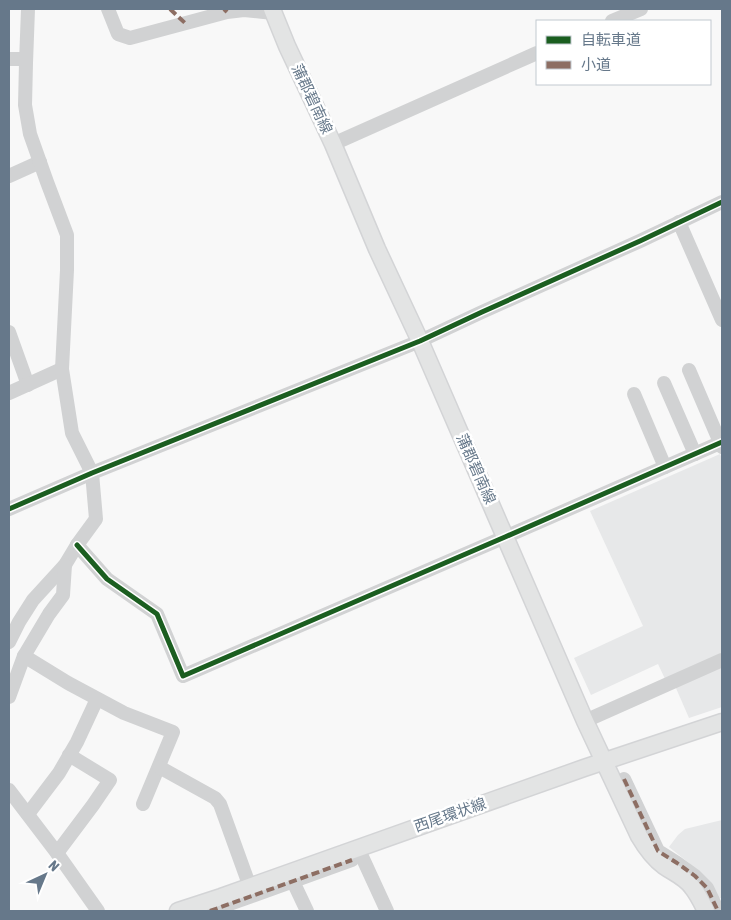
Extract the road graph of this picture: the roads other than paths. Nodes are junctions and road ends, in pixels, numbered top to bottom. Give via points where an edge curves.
1 (28, 9) edge
2 (108, 9) edge
3 (641, 9) edge
4 (272, 11) edge
5 (614, 20) edge
6 (536, 54) edge
7 (9, 59) edge
8 (26, 59) junction
9 (333, 144) junction
10 (40, 162) junction
11 (9, 176) edge
12 (722, 202) edge
13 (680, 222) junction
14 (722, 320) edge
15 (9, 332) edge
16 (420, 341) junction
17 (62, 369) junction
18 (689, 370) dead end
19 (664, 383) dead end
20 (28, 384) junction
21 (9, 393) edge
22 (634, 394) dead end
23 (722, 444) edge
24 (695, 454) junction
25 (665, 467) junction
26 (92, 474) junction
27 (9, 509) edge
28 (506, 537) junction
29 (76, 545) junction
30 (65, 566) junction
31 (9, 642) edge
32 (24, 656) junction
33 (722, 660) edge
34 (9, 697) edge
35 (97, 699) junction
36 (585, 721) junction
37 (722, 722) edge
38 (69, 755) junction
39 (604, 761) junction
40 (158, 767) junction
41 (624, 779) dead end
42 (10, 796) edge
43 (143, 804) dead end
44 (28, 814) junction
45 (56, 853) junction
46 (355, 854) junction
47 (291, 877) junction
48 (250, 886) junction
49 (98, 911) edge
50 (178, 911) edge
51 (210, 911) edge
52 (307, 911) edge
53 (386, 911) edge
54 (706, 911) edge
55 (718, 911) edge

1 - 8 street
2 - 4 street via 118,34 130,38 227,12
3 - 5 street
4 - 9 main road, 蒲郡碧南線
6 - 9 street
7 - 8 street
8 - 10 street via 25,105 30,134
9 - 16 main road, 蒲郡碧南線
10 - 11 street
10 - 17 street via 67,235
12 - 13 street
13 - 14 street
13 - 16 street
15 - 20 street
16 - 26 street
16 - 28 main road, 蒲郡碧南線
17 - 20 street
17 - 26 street via 72,433
18 - 23 street
19 - 24 street
20 - 21 street
22 - 25 street
23 - 24 street
24 - 25 street
25 - 28 street
26 - 27 street
26 - 29 street via 96,519
28 - 29 street via 183,676 157,614 107,579
28 - 36 main road, 蒲郡碧南線
29 - 30 street
30 - 31 street via 33,600
30 - 32 street via 63,595
32 - 34 street
32 - 35 street
33 - 36 street
35 - 38 street
35 - 40 street via 173,732
36 - 39 main road, 蒲郡碧南線
37 - 39 main road, 西尾環状線
38 - 44 street
38 - 45 street via 110,780
39 - 46 main road, 西尾環状線
39 - 54 main road, 蒲郡碧南線 via 648,852 692,886
40 - 43 street
40 - 48 street via 215,798 220,804
41 - 55 street via 658,851 707,888
42 - 44 street
44 - 45 street
45 - 49 street
46 - 47 main road, 西尾環状線
46 - 53 street
47 - 48 main road, 西尾環状線
47 - 51 street
47 - 52 street
48 - 50 main road, 西尾環状線

